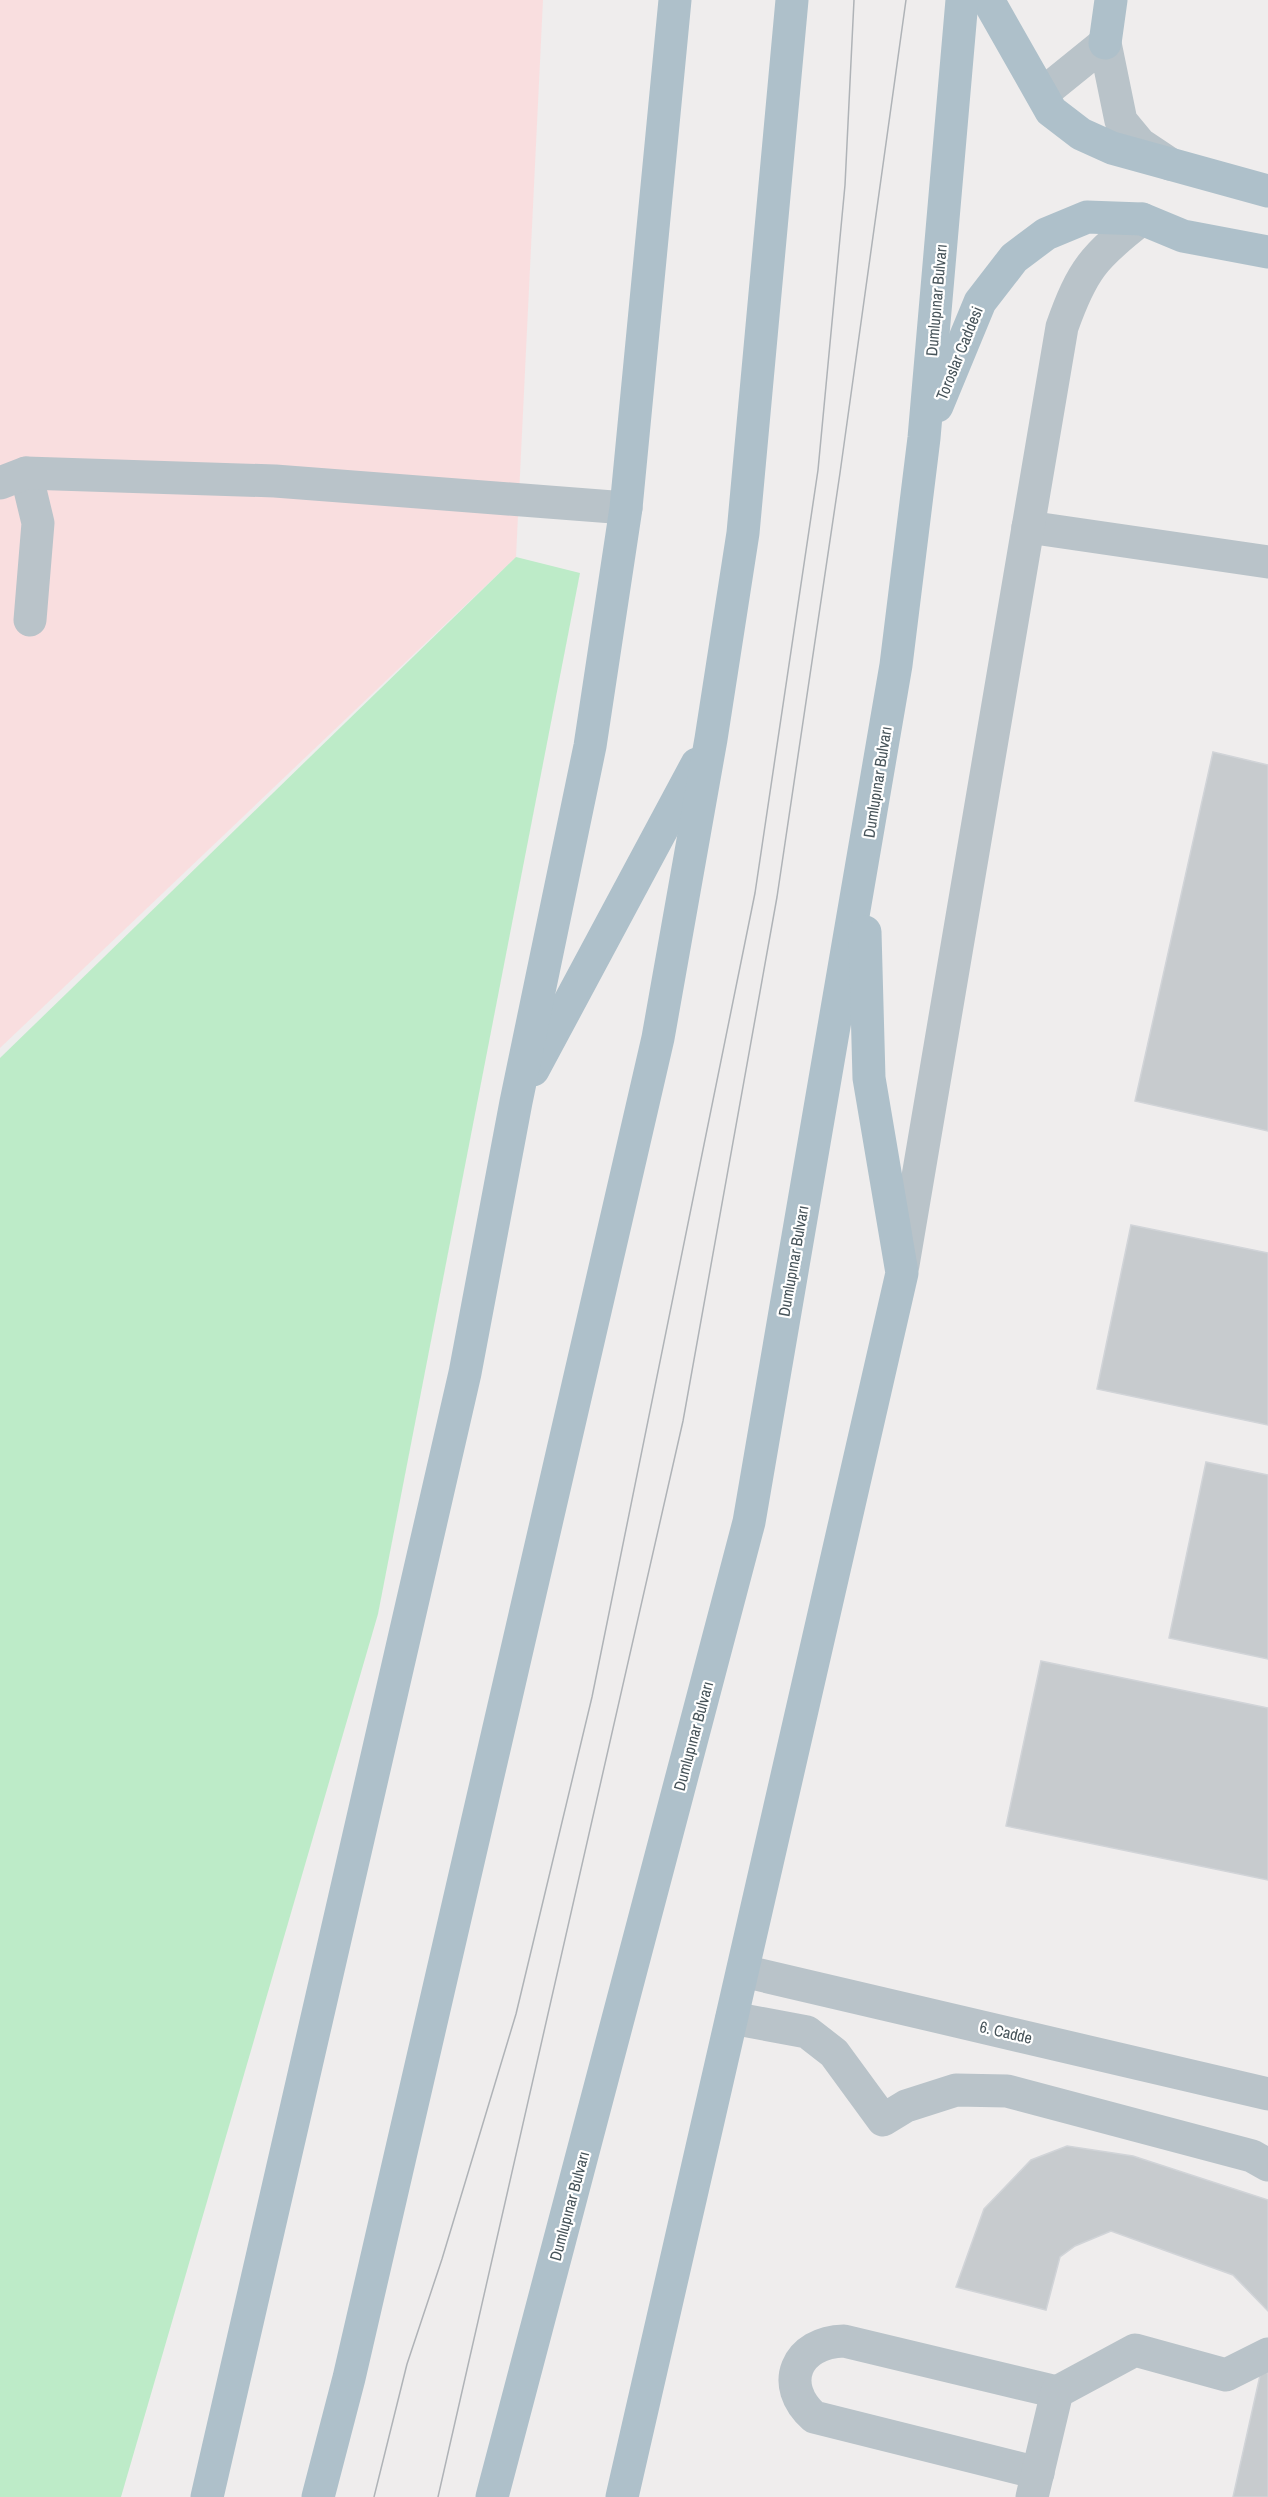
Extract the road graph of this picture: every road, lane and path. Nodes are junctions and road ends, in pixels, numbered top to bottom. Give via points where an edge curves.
1 (675, 0) edge
2 (792, 0) edge
3 (962, 0) edge
4 (988, 0) edge
5 (1111, 0) edge
6 (1105, 43) junction
7 (1042, 94) junction
8 (1172, 165) junction
9 (1268, 191) edge
10 (1142, 219) junction
11 (1268, 252) edge
12 (924, 438) junction
13 (13, 478) edge
14 (626, 508) junction
15 (1028, 527) junction
16 (1268, 562) edge
17 (30, 620) dead end
18 (711, 739) junction
19 (863, 867) junction
20 (516, 1102) junction
21 (902, 1273) junction
22 (743, 1971) junction
23 (732, 2018) junction
24 (1268, 2094) edge
25 (1268, 2165) edge
26 (1268, 2354) edge
27 (1057, 2392) junction
28 (1035, 2485) edge
29 (207, 2497) edge
30 (318, 2497) edge
31 (492, 2497) edge
32 (622, 2497) edge

1 - 14 main road
2 - 18 main road via 743,533
3 - 12 main road, Dumlupınar Bulvarı
4 - 7 main road
5 - 6 main road
6 - 7 street
6 - 8 street via 1121,122 1140,144
7 - 8 main road via 1051,111 1081,134 1112,148
8 - 9 main road
10 - 11 main road, Toroslar Caddesi via 1183,236
10 - 12 main road, Toroslar Caddesi via 1087,217 1046,234 1014,258 980,302
10 - 15 street via 1103,249 1077,285 1062,327
12 - 19 main road, Dumlupınar Bulvarı via 896,664
13 - 14 street via 275,481
13 - 17 street via 38,523
14 - 20 main road via 590,746
15 - 16 street
15 - 21 street
18 - 20 main road
18 - 30 main road via 657,1038
19 - 21 main road via 869,1078
19 - 31 main road, Dumlupınar Bulvarı via 749,1522
20 - 29 main road via 465,1373
21 - 22 main road
22 - 23 main road
22 - 24 street, 6. Cadde
23 - 25 street via 807,2032 834,2053 883,2120 906,2106 939,2094 981,2089 1007,2091 1252,2156
23 - 32 main road
26 - 27 street via 1226,2375 1135,2350
27 - 28 street
27 - 28 street via 844,2341 816,2346 805,2355 794,2380 796,2395 814,2417

